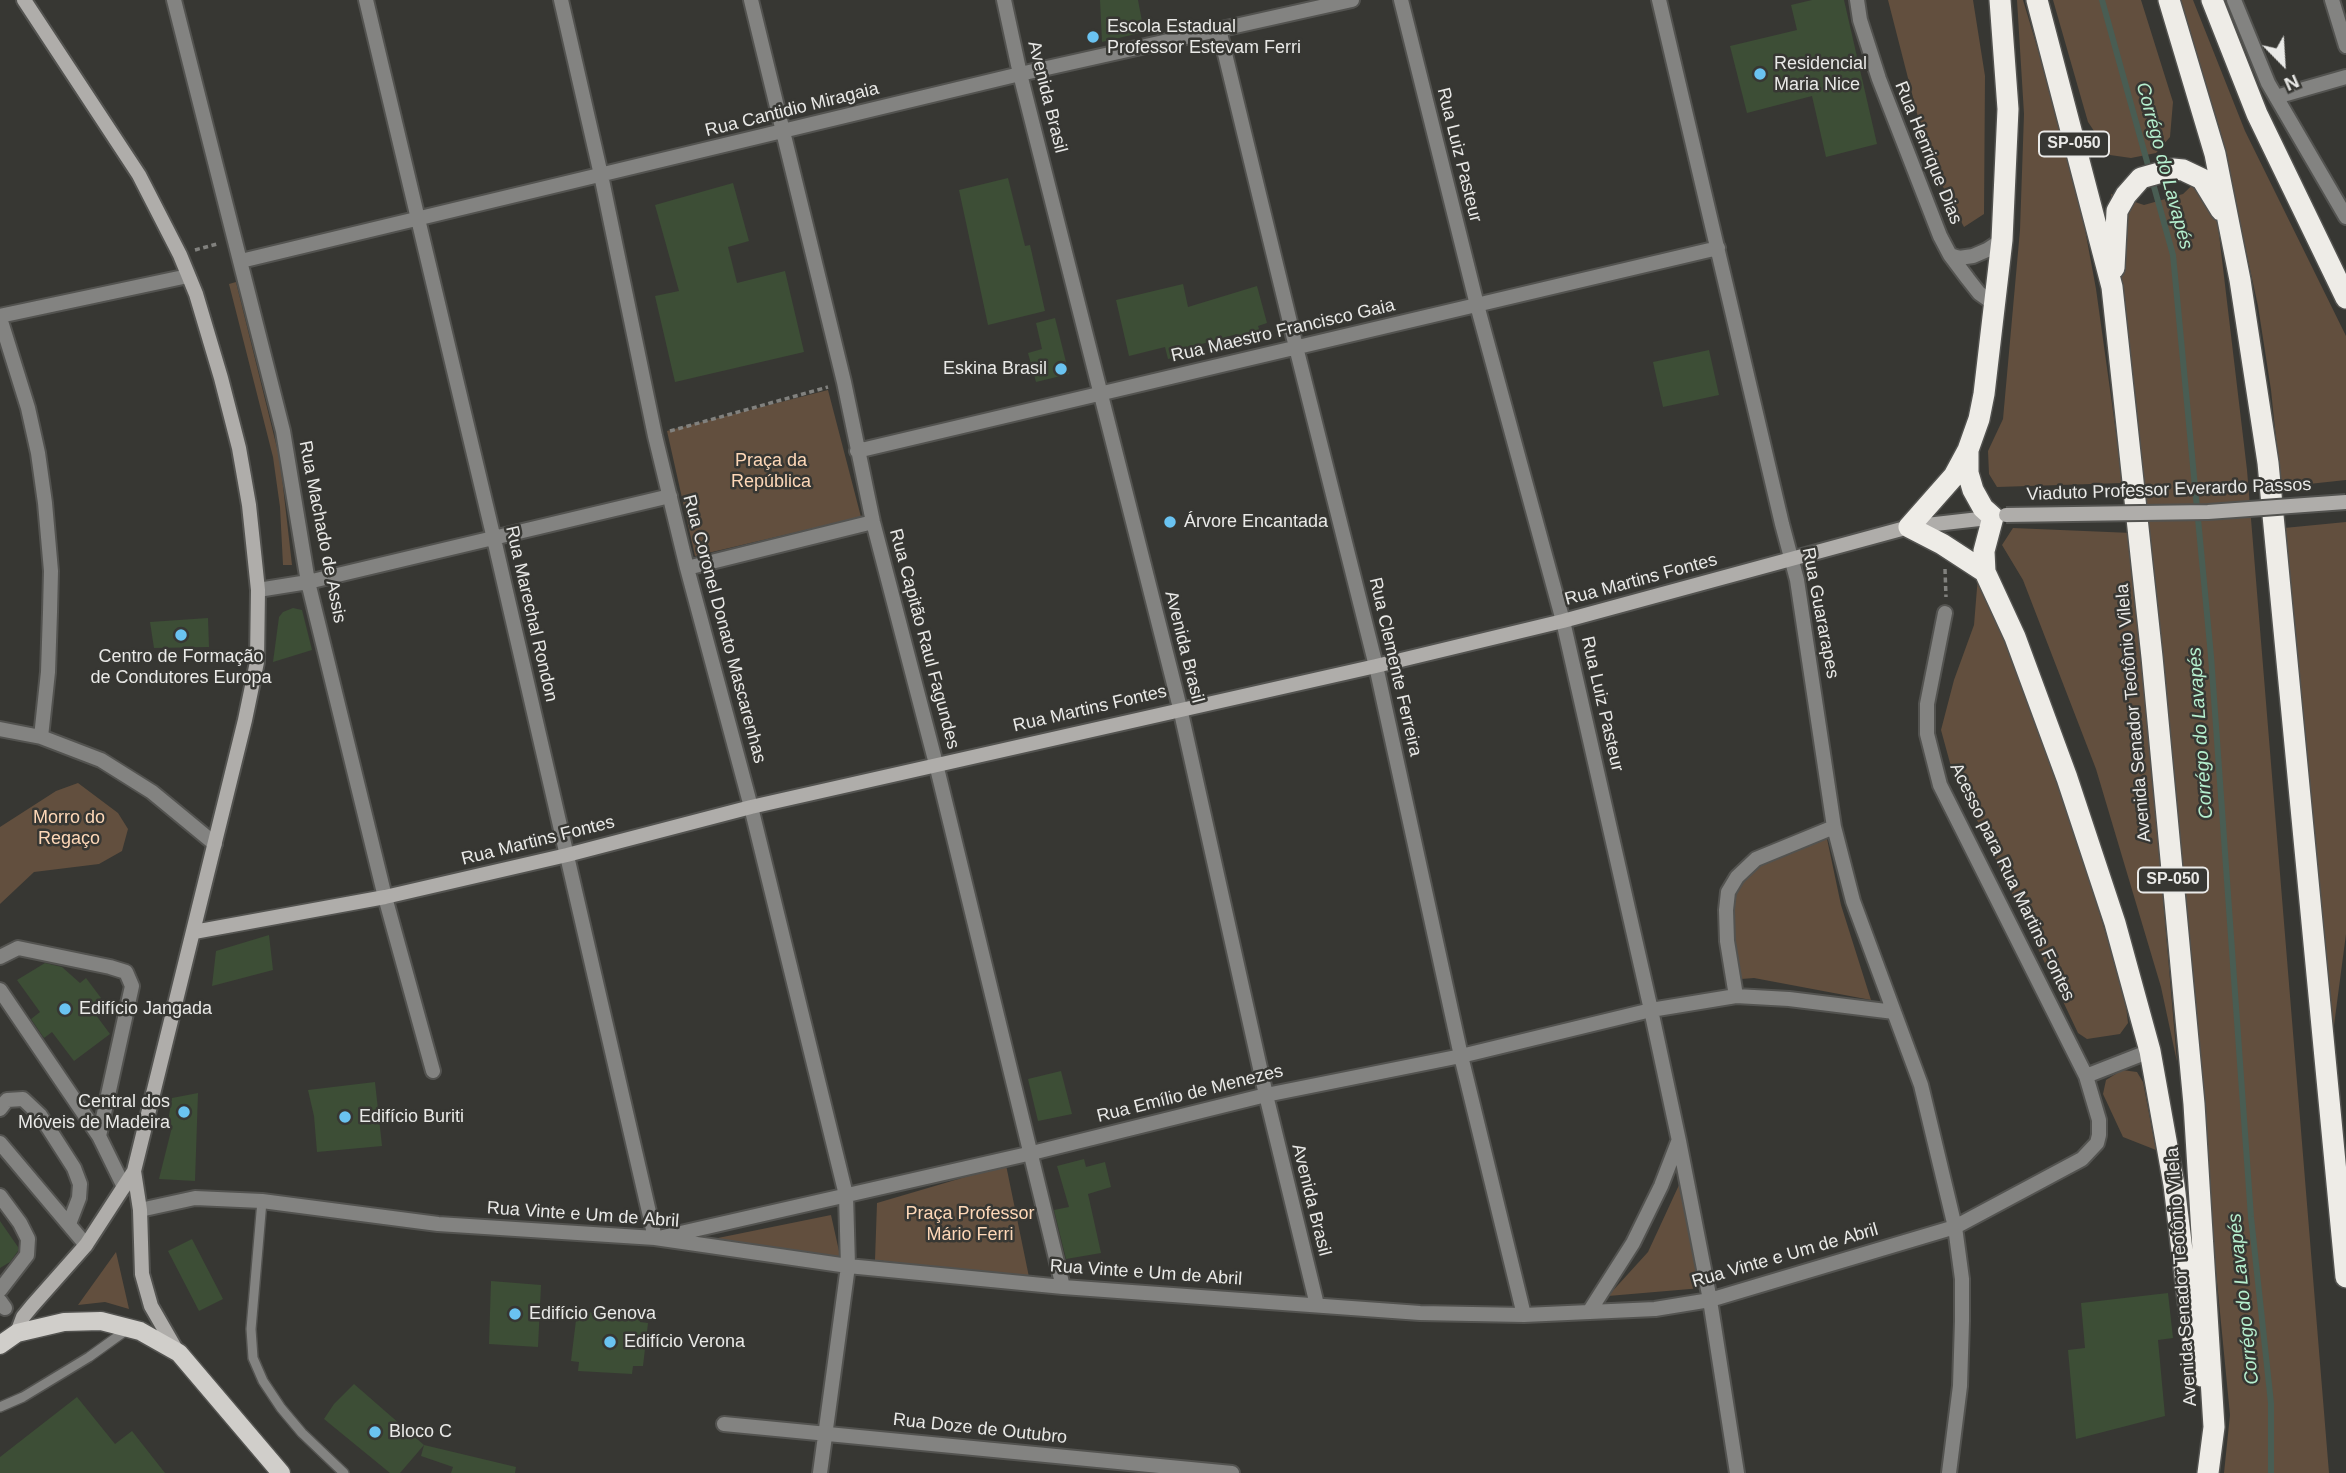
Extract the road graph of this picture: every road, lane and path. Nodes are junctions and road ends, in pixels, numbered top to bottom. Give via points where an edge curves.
1 (24, 0) edge
2 (174, 0) edge
3 (366, 0) edge
4 (561, 0) edge
5 (751, 0) edge
6 (1004, 0) edge
7 (1352, 0) edge
8 (1401, 0) edge
9 (1659, 0) edge
10 (1857, 0) edge
11 (2000, 0) edge
12 (2037, 0) edge
13 (2169, 0) edge
14 (2212, 0) edge
15 (2234, 0) edge
16 (2332, 0) edge
17 (1219, 29) junction
18 (2346, 46) edge
19 (1020, 74) junction
20 (2346, 77) edge
21 (2276, 97) junction
22 (784, 132) junction
23 (601, 175) junction
24 (2346, 217) edge
25 (417, 219) junction
26 (2229, 223) junction
27 (2002, 240) junction
28 (219, 243) dead end
29 (1718, 248) junction
30 (195, 250) dead end
31 (1950, 255) junction
32 (241, 261) junction
33 (188, 276) junction
34 (2112, 287) junction
35 (2346, 298) edge
36 (1993, 303) junction
37 (1477, 305) junction
38 (0, 317) edge
39 (1296, 348) junction
40 (844, 382) junction
41 (1102, 393) junction
42 (655, 436) junction
43 (1968, 450) junction
44 (856, 451) junction
45 (670, 496) junction
46 (2346, 502) edge
47 (1999, 516) junction
48 (873, 522) junction
49 (1909, 527) junction
50 (494, 539) junction
51 (1942, 544) junction
52 (1791, 559) junction
53 (687, 568) junction
54 (1985, 572) junction
55 (309, 582) junction
56 (258, 590) junction
57 (1945, 613) joint
58 (1563, 621) junction
59 (1376, 666) junction
60 (1180, 708) junction
61 (0, 729) edge
62 (41, 737) junction
63 (936, 764) junction
64 (751, 807) junction
65 (1834, 827) junction
66 (215, 844) junction
67 (567, 855) junction
68 (385, 897) junction
69 (194, 932) junction
70 (0, 957) edge
71 (0, 990) edge
72 (1736, 996) junction
73 (1651, 1010) junction
74 (1894, 1012) junction
75 (2150, 1051) junction
76 (1461, 1056) junction
77 (433, 1071) dead end
78 (2086, 1076) junction
79 (1266, 1095) junction
80 (0, 1109) edge
81 (2099, 1120) joint
82 (99, 1136) junction
83 (1679, 1141) junction
84 (0, 1143) edge
85 (1031, 1153) junction
86 (134, 1171) junction
87 (124, 1187) junction
88 (846, 1195) junction
89 (0, 1196) edge
90 (262, 1200) junction
91 (140, 1210) junction
92 (69, 1224) junction
93 (1955, 1227) junction
94 (654, 1238) junction
95 (86, 1245) junction
96 (848, 1266) junction
97 (2346, 1266) edge
98 (2346, 1271) edge
99 (2346, 1277) edge
100 (1063, 1287) junction
101 (0, 1290) edge
102 (1710, 1300) junction
103 (1317, 1305) junction
104 (1589, 1312) junction
105 (1524, 1315) junction
106 (130, 1328) junction
107 (17, 1333) junction
108 (0, 1345) edge
109 (178, 1353) junction
110 (2213, 1406) junction
111 (1, 1407) edge
112 (724, 1424) dead end
113 (825, 1433) junction
114 (281, 1473) edge
115 (344, 1473) edge
116 (820, 1473) edge
117 (1231, 1473) edge
118 (1737, 1473) edge
119 (1949, 1473) edge
120 (2208, 1473) edge

1 - 33 street via 139,175
2 - 32 street, Rua Machado de Assis
3 - 25 street, Rua Marechal Rondon
4 - 23 street, Rua Coronel Donato Mascarenhas
5 - 22 street, Rua Capitão Raul Fagundes
6 - 19 street, Avenida Brasil
7 - 17 street, Rua Cantidio Miragaia
8 - 37 street, Rua Luiz Pasteur
9 - 29 street, Rua Guararapes
10 - 31 street, Rua Henrique Dias via 1879,79
11 - 27 highway via 2008,109
12 - 34 highway, Avenida Senador Teotônio Vilela / SP-050
13 - 26 highway via 2215,154
14 - 35 highway via 2257,114
15 - 21 street
16 - 18 street
17 - 19 street, Rua Cantidio Miragaia
17 - 39 street, Rua Clemente Ferreira
19 - 22 street, Rua Cantidio Miragaia
19 - 41 street, Avenida Brasil
20 - 21 street
21 - 24 street
22 - 23 street, Rua Cantidio Miragaia
22 - 40 street, Rua Capitão Raul Fagundes
23 - 25 street, Rua Cantidio Miragaia
23 - 42 street, Rua Coronel Donato Mascarenhas
25 - 32 street, Rua Cantidio Miragaia
25 - 50 street, Rua Marechal Rondon
26 - 34 highway via 2202,179 2173,169 2141,178 2117,211
26 - 98 highway via 2267,463
27 - 31 street via 1973,256
27 - 36 highway
28 - 30 path
29 - 37 street, Rua Maestro Francisco Gaia
29 - 52 street, Rua Guararapes
31 - 36 street, Rua Henrique Dias via 1979,293
32 - 55 street, Rua Machado de Assis via 283,431
33 - 38 street
33 - 56 street via 239,448
34 - 110 highway, Avenida Senador Teotônio Vilela / SP-050 via 2194,1104
36 - 43 highway via 1984,394
37 - 39 street, Rua Maestro Francisco Gaia
37 - 58 street, Rua Luiz Pasteur
38 - 62 street via 28,408 45,503 51,570
39 - 41 street, Rua Maestro Francisco Gaia
39 - 59 street, Rua Clemente Ferreira
40 - 42 path
40 - 44 street, Rua Capitão Raul Fagundes
41 - 44 street, Rua Maestro Francisco Gaia
41 - 60 street, Avenida Brasil
42 - 45 street, Rua Coronel Donato Mascarenhas
43 - 47 highway via 1973,490 1983,508
43 - 49 highway via 1954,476
44 - 48 street, Rua Capitão Raul Fagundes
45 - 50 street
45 - 53 street, Rua Coronel Donato Mascarenhas
46 - 47 street, Viaduto Professor Everardo Passos, bridge via 2208,512
47 - 49 street, Rua Martins Fontes
47 - 54 highway via 1984,551
48 - 53 street
48 - 63 street, Rua Capitão Raul Fagundes
49 - 51 highway
49 - 52 street, Rua Martins Fontes
50 - 55 street
50 - 67 street, Rua Marechal Rondon
51 - 54 highway
51 - 57 path
52 - 58 street, Rua Martins Fontes
52 - 65 street, Rua Guararapes via 1800,592
53 - 64 street, Rua Coronel Donato Mascarenhas
54 - 75 highway via 2015,637 2067,779 2115,923
55 - 56 street
55 - 68 street, Rua Machado de Assis
56 - 66 street via 257,662
57 - 78 street, Acesso para Rua Martins Fontes via 1927,704 1927,734 1940,785
58 - 59 street, Rua Martins Fontes
58 - 73 street, Rua Luiz Pasteur
59 - 60 street, Rua Martins Fontes
59 - 76 street, Rua Clemente Ferreira
60 - 63 street, Rua Martins Fontes
60 - 79 street, Avenida Brasil
61 - 62 street
62 - 66 street via 128,775
63 - 64 street, Rua Martins Fontes
63 - 85 street, Rua Capitão Raul Fagundes
64 - 67 street, Rua Martins Fontes
64 - 88 street, Rua Coronel Donato Mascarenhas
65 - 72 street via 1756,859 1728,892 1727,941
65 - 74 street, Rua Guararapes via 1853,901
66 - 69 street
67 - 68 street, Rua Martins Fontes
67 - 94 street, Rua Marechal Rondon
68 - 69 street, Rua Martins Fontes
68 - 77 street, Rua Machado de Assis
69 - 86 street
70 - 82 street via 18,948 126,972 132,986
71 - 82 street
72 - 73 street, Rua Emílio de Menezes
72 - 74 street, Rua Emílio de Menezes
73 - 76 street, Rua Emílio de Menezes
73 - 83 street, Rua Luiz Pasteur
74 - 93 street, Rua Guararapes via 1921,1085
75 - 78 street
75 - 110 highway via 2174,1185 2193,1340
76 - 79 street, Rua Emílio de Menezes
76 - 105 street, Rua Clemente Ferreira
78 - 81 street, Acesso para Rua Martins Fontes
79 - 85 street, Rua Emílio de Menezes
79 - 103 street, Avenida Brasil
80 - 92 street via 7,1100 23,1099 40,1115 74,1168 79,1198
81 - 93 street, Rua Vinte e Um de Abril via 2097,1143 2082,1159
82 - 87 street
83 - 102 street, Rua Luiz Pasteur
83 - 104 street via 1633,1243
84 - 92 street
85 - 88 street, Rua Emílio de Menezes
85 - 100 street, Rua Capitão Raul Fagundes
86 - 87 street
86 - 91 street
87 - 95 street
88 - 94 street, Rua Emílio de Menezes
88 - 96 street, Rua Coronel Donato Mascarenhas
89 - 101 street via 28,1239 27,1255
90 - 91 street, Rua Vinte e Um de Abril via 195,1198
90 - 94 street, Rua Vinte e Um de Abril via 438,1224
90 - 115 lane via 251,1329 253,1358 281,1408
91 - 109 street via 140,1255 147,1294
92 - 95 street
93 - 102 street, Rua Vinte e Um de Abril
93 - 119 street, Rua Guararapes via 1962,1321 1960,1386
94 - 96 street, Rua Vinte e Um de Abril
95 - 107 street via 23,1317
96 - 100 street, Rua Vinte e Um de Abril
96 - 113 street, Rua Coronel Donato Mascarenhas
97 - 98 highway
98 - 99 highway
100 - 103 street, Rua Vinte e Um de Abril
102 - 104 street, Rua Vinte e Um de Abril via 1655,1309
102 - 118 street, Rua Luiz Pasteur
103 - 105 street, Rua Vinte e Um de Abril
104 - 105 street, Rua Vinte e Um de Abril
106 - 107 main road via 82,1320
106 - 109 main road
106 - 111 lane
107 - 108 main road
109 - 114 main road
110 - 120 highway, Avenida Senador Teotônio Vilela / SP-050
112 - 113 street, Rua Doze de Outubro
113 - 116 street, Rua Coronel Donato Mascarenhas
113 - 117 street, Rua Doze de Outubro

